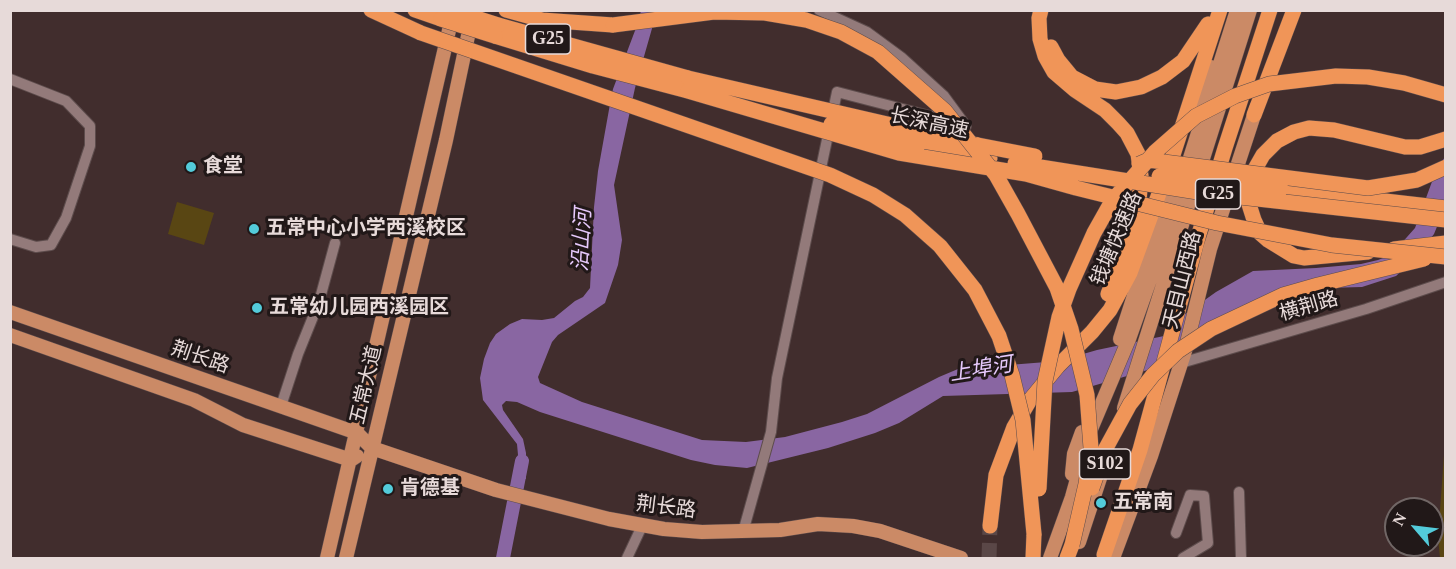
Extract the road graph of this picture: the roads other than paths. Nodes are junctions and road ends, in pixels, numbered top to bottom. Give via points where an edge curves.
1 (371, 10) edge
2 (415, 10) edge
3 (474, 10) edge
4 (506, 10) edge
5 (819, 10) edge
6 (1041, 10) edge
7 (1048, 10) edge
8 (1207, 10) edge
9 (1215, 10) edge
10 (1220, 10) edge
11 (1235, 10) edge
12 (1250, 10) edge
13 (1270, 10) edge
14 (1286, 10) edge
15 (1294, 10) edge
16 (449, 14) edge
17 (1183, 61) junction
18 (10, 79) edge
19 (688, 84) junction
20 (1446, 94) edge
21 (1254, 115) junction
22 (921, 138) junction
23 (1446, 139) edge
24 (1446, 167) edge
25 (1119, 172) junction
26 (1446, 208) edge
27 (1446, 220) edge
28 (10, 239) edge
29 (335, 243) dead end
30 (1446, 243) edge
31 (1446, 257) edge
32 (1446, 282) edge
33 (10, 312) edge
34 (10, 335) edge
35 (1071, 353) junction
36 (1183, 357) junction
37 (281, 406) junction
38 (357, 433) junction
39 (372, 448) junction
40 (351, 460) junction
41 (1239, 492) dead end
42 (642, 526) junction
43 (990, 526) tunnel mouth
44 (743, 532) junction
45 (1176, 533) dead end
46 (1034, 534) junction
47 (1071, 554) edge
48 (1109, 557) edge
49 (327, 558) edge
50 (346, 558) edge
51 (627, 558) edge
52 (961, 558) edge
53 (1033, 558) edge
54 (1050, 558) edge
55 (1183, 558) edge
56 (1241, 558) edge

1 - 46 highway, bridge via 421,33 820,172 873,195 905,215 940,246 975,290 999,336 1023,420
2 - 16 highway, 长深高速 / G25
3 - 39 main road, 五常大道
4 - 47 highway, bridge via 542,20 613,25 714,12 765,13 806,20 841,32 878,52 945,111 996,175 1018,213 1057,288 1071,329 1087,395 1091,448
5 - 44 street via 867,32 901,57 944,96 966,126 837,92 777,378 771,432
6 - 35 highway via 1040,39 1054,72 1105,110 1127,133 1138,154 1141,176 1135,230 1105,301
7 - 17 highway via 1050,43 1058,60 1072,77 1095,89 1116,92 1141,87
8 - 17 highway
9 - 17 highway
10 - 35 highway, 钱塘快速路 via 1130,273 1110,310
11 - 54 main road, 天目山西路 / S102 via 1196,145 1091,429
12 - 47 main road, 天目山西路 / S102 via 1188,202 1151,336
13 - 48 highway via 1221,158
14 - 21 main road, 天目山西路
15 - 21 highway
16 - 19 highway, 长深高速 / G25, bridge
16 - 38 main road, 五常大道
18 - 28 street via 66,101 90,126 90,146 66,218 51,244 36,247
19 - 22 highway, 长深高速 / G25, bridge
19 - 31 highway, bridge via 899,153 1026,174 1218,223 1309,241
20 - 46 highway, bridge via 1368,77 1336,76 1269,84 1196,116 1148,159 1112,201 1100,222 1059,317 1045,381
21 - 36 main road, 天目山西路 via 1210,249
22 - 25 highway, 长深高速 / G25, bridge
22 - 27 highway, 长深高速 / G25, bridge via 992,159 1204,193
23 - 30 highway, bridge via 1405,147 1334,130 1309,128 1294,132 1263,155 1250,184 1248,201 1260,233 1294,256
24 - 25 highway, bridge via 1417,180 1368,188 1148,160
25 - 26 highway, 长深高速 / G25, bridge
29 - 37 street via 319,302
31 - 47 highway, bridge via 1428,258 1283,296 1211,329 1178,351 1126,412 1106,448
32 - 36 street, 横荆路 via 1366,309
33 - 37 main road, 荆长路
34 - 40 main road via 194,400 243,425
35 - 43 highway, 钱塘快速路, bridge via 1030,400 1014,427 996,475
36 - 48 main road, 天目山西路 via 1151,456
37 - 38 main road, 荆长路
38 - 39 main road, 荆长路
38 - 40 main road, 五常大道
39 - 40 main road
39 - 42 main road, 荆长路 via 496,490
39 - 50 main road, 五常大道
40 - 49 main road, 五常大道
41 - 56 street
42 - 44 main road, 荆长路
42 - 51 street
44 - 52 main road, 荆长路 via 818,524 853,526
45 - 55 street via 1191,495 1204,496 1208,543
46 - 53 highway

